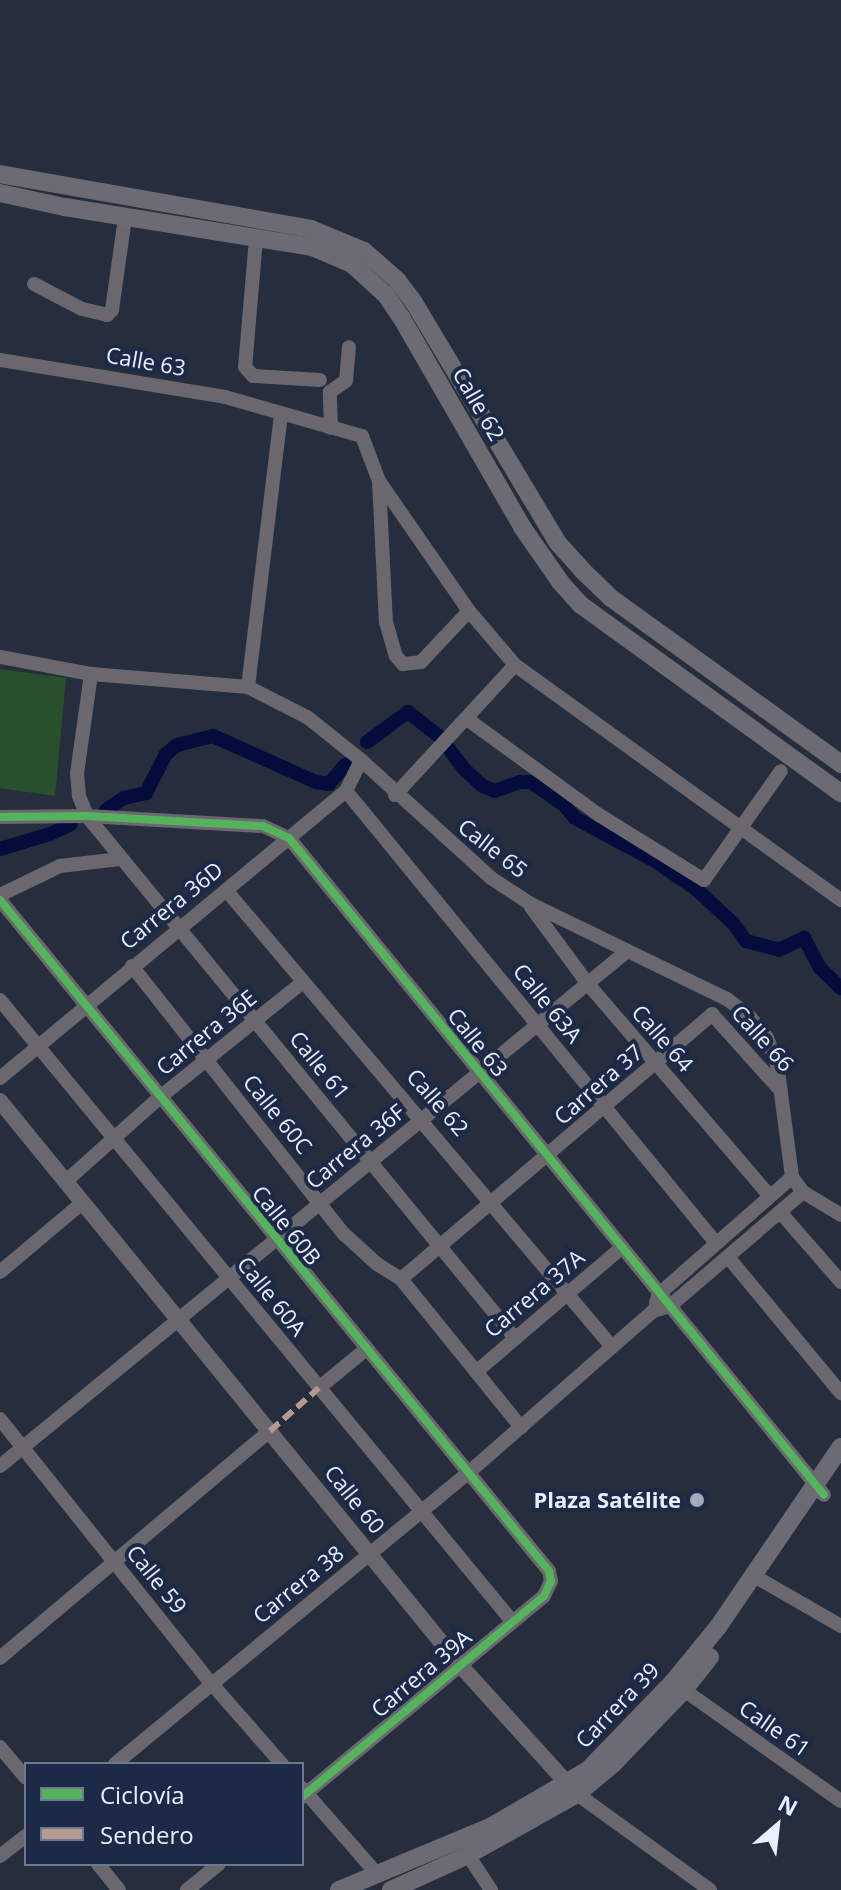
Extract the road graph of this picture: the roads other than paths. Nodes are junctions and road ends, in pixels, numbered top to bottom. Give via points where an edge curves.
1 (0, 174) edge
2 (0, 193) edge
3 (125, 217) junction
4 (256, 239) junction
5 (34, 284) dead end
6 (349, 347) dead end
7 (0, 360) edge
8 (320, 380) dead end
9 (281, 415) junction
10 (331, 428) junction
11 (379, 481) junction
12 (469, 611) junction
13 (0, 657) edge
14 (515, 665) junction
15 (91, 674) junction
16 (248, 687) junction
17 (467, 719) junction
18 (361, 760) junction
19 (841, 764) edge
20 (781, 771) dead end
21 (346, 791) junction
22 (841, 793) edge
23 (395, 795) junction
24 (87, 816) junction
25 (0, 817) edge
26 (739, 828) junction
27 (289, 838) junction
28 (120, 859) junction
29 (226, 890) junction
30 (839, 895) edge
31 (0, 898) edge
32 (529, 903) junction
33 (179, 928) junction
34 (626, 952) junction
35 (132, 966) junction
36 (303, 982) junction
37 (588, 984) junction
38 (0, 1000) edge
39 (84, 1006) junction
40 (712, 1014) joint
41 (256, 1021) junction
42 (536, 1024) junction
43 (37, 1044) junction
44 (207, 1060) junction
45 (656, 1064) junction
46 (480, 1072) junction
47 (0, 1078) edge
48 (782, 1091) junction
49 (159, 1098) junction
50 (0, 1101) edge
51 (605, 1108) junction
52 (422, 1119) junction
53 (114, 1138) junction
54 (549, 1156) junction
55 (370, 1162) junction
56 (792, 1177) junction
57 (65, 1182) junction
58 (803, 1192) junction
59 (770, 1196) junction
60 (321, 1202) junction
61 (82, 1203) junction
62 (494, 1203) junction
63 (780, 1212) junction
64 (841, 1215) edge
65 (275, 1240) junction
66 (716, 1243) junction
67 (440, 1246) junction
68 (621, 1248) junction
69 (728, 1257) junction
70 (0, 1272) edge
71 (229, 1277) junction
72 (401, 1279) junction
73 (841, 1282) edge
74 (568, 1293) junction
75 (659, 1294) junction
76 (670, 1306) junction
77 (653, 1311) junction
78 (176, 1319) junction
79 (515, 1338) junction
80 (612, 1347) junction
81 (365, 1350) junction
82 (476, 1372) junction
83 (319, 1388) junction
84 (841, 1393) edge
85 (0, 1419) edge
86 (521, 1427) junction
87 (270, 1431) junction
88 (22, 1446) junction
89 (841, 1447) edge
90 (0, 1466) edge
91 (841, 1469) edge
92 (467, 1474) junction
93 (819, 1491) junction
94 (421, 1513) junction
95 (371, 1553) junction
96 (115, 1562) junction
97 (549, 1571) joint
98 (760, 1580) junction
99 (511, 1620) junction
100 (841, 1626) edge
101 (0, 1658) edge
102 (459, 1664) junction
103 (211, 1683) junction
104 (684, 1690) junction
105 (0, 1747) edge
106 (117, 1762) edge
107 (280, 1762) edge
108 (24, 1776) edge
109 (572, 1789) junction
110 (304, 1792) edge
111 (841, 1801) edge
112 (24, 1838) edge
113 (468, 1855) junction
114 (0, 1856) edge
115 (100, 1866) edge
116 (217, 1866) edge
117 (378, 1875) junction
118 (119, 1890) edge
119 (187, 1890) edge
120 (339, 1890) edge
121 (391, 1890) edge
122 (491, 1890) edge
123 (710, 1890) edge

1 - 19 main road, Calle 62 via 311,229 364,251 413,301 558,543 582,570 611,598
2 - 3 main road, Calle 62
3 - 4 main road, Calle 62
3 - 5 street via 112,310 104,316
4 - 8 street via 245,367 253,376
4 - 22 main road, Calle 62 via 332,254 368,277 401,317 522,527 581,605
6 - 10 street via 346,381 330,392
7 - 9 street, Calle 63 via 225,397
9 - 10 street, Calle 63
9 - 16 street
10 - 11 street, Calle 63 via 362,436
11 - 12 street, Calle 63
11 - 12 street via 386,622 396,656 403,664 421,662
12 - 14 street, Calle 63
13 - 15 street, Calle 65
14 - 17 street
14 - 26 street, Calle 63
15 - 16 street, Calle 65
15 - 24 street via 77,773
16 - 18 street, Calle 65 via 307,717
17 - 23 street
17 - 26 street via 588,807 704,880
18 - 21 street, Carrera 36D
18 - 23 street, Calle 65
20 - 26 street
21 - 27 street, Carrera 36D
21 - 42 street, Calle 63A
23 - 32 street, Calle 65 via 481,870
24 - 25 street
24 - 27 street via 263,826
24 - 28 street
26 - 30 street, Calle 63
27 - 29 street, Carrera 36D
27 - 46 street, Calle 63
28 - 31 street via 60,866
28 - 33 street, Calle 61
29 - 33 street, Carrera 36D
29 - 36 street, Calle 62
31 - 39 street, Calle 60B
32 - 34 street, Calle 65
32 - 37 street, Calle 64
33 - 35 street, Carrera 36D
33 - 41 street, Calle 61
34 - 37 street, Carrera 36F
34 - 48 street, Calle 65 via 727,999 750,1017 767,1038
35 - 39 street, Carrera 36D
35 - 44 street, Calle 60C
36 - 41 street, Carrera 36E
36 - 52 street, Calle 62
37 - 42 street, Carrera 36F
37 - 45 street, Calle 64
38 - 43 street, Calle 60A
39 - 43 street, Carrera 36D
39 - 49 street, Calle 60B
40 - 45 street, Carrera 37
40 - 48 street, Calle 66
41 - 44 street, Carrera 36E
41 - 55 street, Calle 61
42 - 46 street, Carrera 36F
42 - 51 street, Calle 63A
43 - 47 street, Carrera 36D
43 - 53 street, Calle 60A
44 - 49 street, Carrera 36E
44 - 60 street, Calle 60C
45 - 51 street, Carrera 37
45 - 59 street, Calle 64
46 - 52 street, Carrera 36F
46 - 54 street, Calle 63
48 - 56 street, Calle 65
49 - 53 street, Carrera 36E
49 - 65 street, Calle 60B
50 - 57 street, Calle 60
51 - 54 street, Carrera 37
51 - 66 street, Calle 63A
52 - 55 street, Carrera 36F
52 - 62 street, Calle 62
53 - 57 street, Carrera 36E
53 - 71 street, Calle 60A
54 - 62 street, Carrera 37
54 - 68 street, Calle 63
55 - 60 street, Carrera 36F
55 - 67 street, Calle 61
56 - 58 street, Calle 65
56 - 59 street, Carrera 38
57 - 61 street, Calle 60
58 - 63 street, Carrera 38
58 - 64 street, Calle 65
59 - 66 street, Carrera 38
60 - 65 street, Carrera 36F
60 - 72 street, Calle 60C via 361,1251
61 - 70 street
61 - 78 street, Calle 60
62 - 67 street, Carrera 37
62 - 74 street, Calle 62
63 - 69 street, Carrera 38
63 - 73 street
65 - 71 street, Carrera 36F
65 - 81 street, Calle 60B
66 - 75 street, Carrera 38
67 - 72 street, Carrera 37
67 - 79 street, Calle 61
68 - 74 street, Carrera 37A
68 - 75 street, Calle 63
69 - 76 street, Carrera 38
69 - 84 street
71 - 78 street, Carrera 36F
71 - 83 street, Calle 60A
72 - 82 street, Calle 60C
74 - 79 street, Carrera 37A
74 - 80 street, Calle 62
75 - 76 street, Calle 63
75 - 77 street, Carrera 38
76 - 77 street, Carrera 38
76 - 93 street, Calle 63
77 - 80 street, Carrera 38
78 - 87 street, Calle 60
78 - 88 street, Carrera 36F
79 - 82 street, Carrera 37A
80 - 86 street, Carrera 38
81 - 83 street
81 - 92 street, Calle 60B
82 - 86 street, Calle 60C
83 - 94 street, Calle 60A
85 - 88 street, Calle 59
86 - 92 street, Carrera 38
87 - 95 street, Calle 60
87 - 96 street
88 - 90 street, Carrera 36F
88 - 96 street, Calle 59
89 - 93 main road, Carrera 39
91 - 93 main road, Carrera 39
92 - 94 street, Carrera 38
92 - 97 street, Calle 60B
93 - 98 main road, Carrera 39
94 - 95 street, Carrera 38
94 - 99 street, Calle 60A
95 - 102 street, Calle 60
95 - 103 street, Carrera 38
96 - 101 street
96 - 103 street, Calle 59
97 - 99 street, Carrera 39A via 544,1596
98 - 100 street
98 - 104 main road, Carrera 39
98 - 109 main road, Carrera 39
99 - 102 street, Carrera 39A
102 - 109 street, Calle 60
102 - 110 street, Carrera 39A
103 - 106 street, Carrera 38
103 - 107 street, Calle 59
104 - 109 main road, Carrera 39 via 613,1764
104 - 111 street, Calle 61
105 - 108 street
109 - 113 main road, Carrera 39
109 - 117 main road, Carrera 39
109 - 123 street, Calle 60
110 - 117 street
112 - 114 street
113 - 121 main road, Carrera 39
113 - 122 street
115 - 118 street
116 - 119 street
117 - 120 main road, Carrera 39

